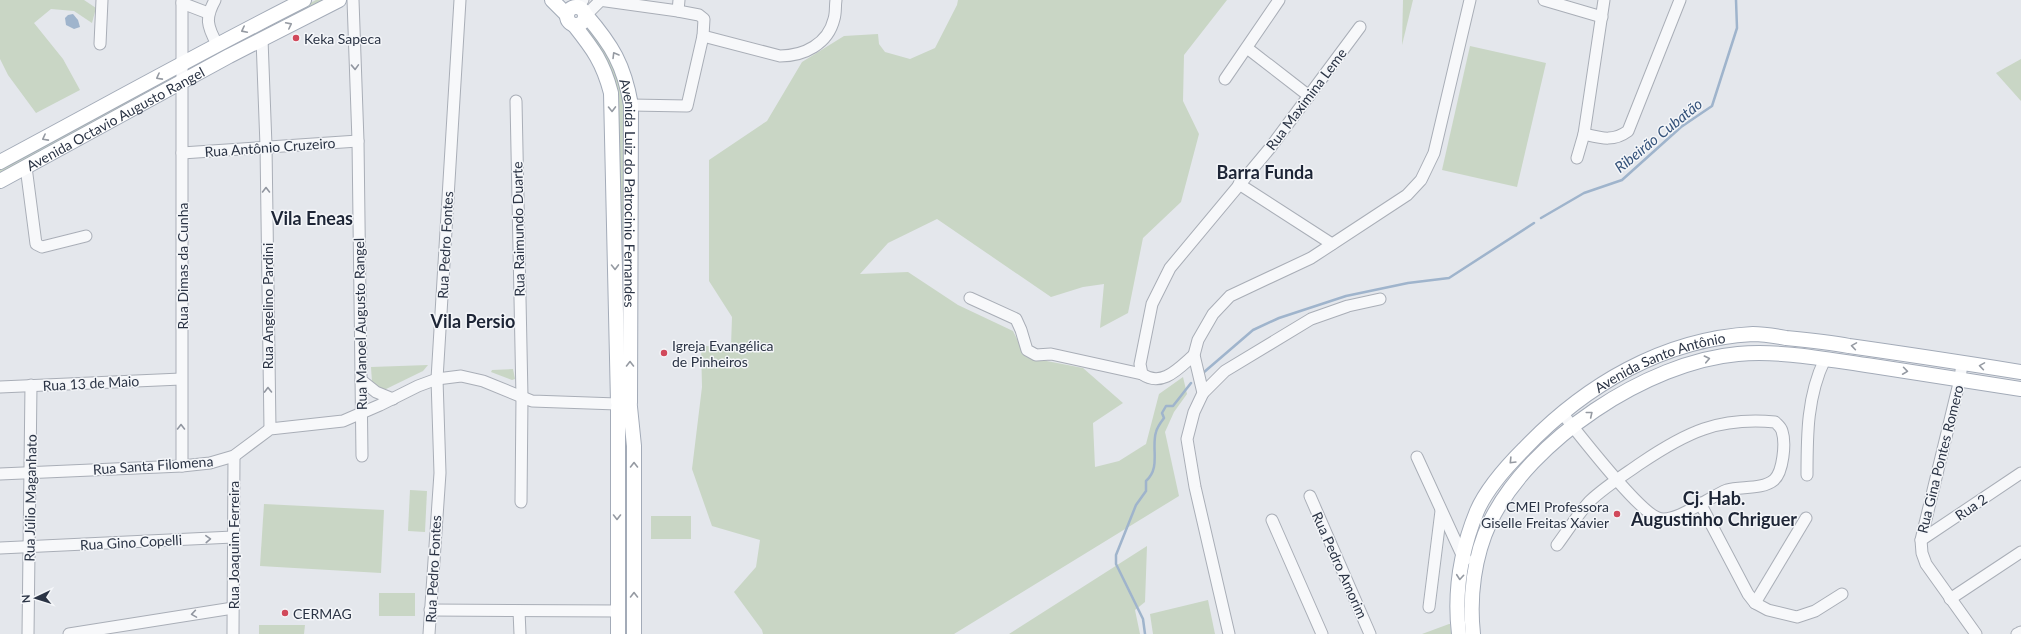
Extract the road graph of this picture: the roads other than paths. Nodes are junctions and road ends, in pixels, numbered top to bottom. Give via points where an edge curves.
1 (102, 0) edge
2 (215, 0) edge
3 (304, 0) edge
4 (339, 0) edge
5 (353, 0) edge
6 (460, 0) edge
7 (552, 0) edge
8 (600, 0) edge
9 (836, 0) edge
10 (1280, 0) edge
11 (1470, 0) edge
12 (1544, 0) edge
13 (1604, 0) edge
14 (1680, 0) edge
15 (182, 2) edge
16 (679, 5) edge
17 (576, 10) edge
18 (208, 13) junction
19 (1602, 17) junction
20 (1360, 27) dead end
21 (703, 36) junction
22 (262, 39) junction
23 (100, 44) dead end
24 (217, 44) junction
25 (1247, 48) junction
26 (182, 65) junction
27 (1225, 78) dead end
28 (182, 82) junction
29 (1309, 96) junction
30 (516, 101) dead end
31 (631, 105) junction
32 (1584, 134) junction
33 (358, 141) junction
34 (266, 146) junction
35 (182, 153) junction
36 (1577, 158) dead end
37 (0, 162) edge
38 (26, 167) junction
39 (0, 181) edge
40 (1239, 184) junction
41 (86, 236) dead end
42 (1332, 244) junction
43 (615, 246) junction
44 (629, 246) junction
45 (970, 298) dead end
46 (1380, 299) dead end
47 (1194, 355) junction
48 (1825, 359) junction
49 (1962, 363) junction
50 (2021, 372) edge
51 (1142, 374) junction
52 (181, 379) junction
53 (437, 379) junction
54 (1960, 379) junction
55 (361, 380) junction
56 (31, 385) junction
57 (0, 387) edge
58 (2021, 389) edge
59 (1203, 393) junction
60 (522, 397) junction
61 (393, 399) junction
62 (623, 405) junction
63 (361, 412) junction
64 (1562, 413) junction
65 (1574, 428) junction
66 (270, 429) junction
67 (1532, 440) junction
68 (1545, 451) junction
69 (234, 456) junction
70 (362, 456) dead end
71 (1417, 457) dead end
72 (182, 466) junction
73 (30, 473) junction
74 (2021, 473) edge
75 (0, 474) edge
76 (1807, 476) dead end
77 (1616, 479) junction
78 (1310, 496) dead end
79 (521, 502) dead end
80 (1700, 503) junction
81 (1441, 510) junction
82 (1806, 518) dead end
83 (1272, 520) dead end
84 (233, 537) junction
85 (1921, 540) junction
86 (1557, 545) dead end
87 (29, 547) junction
88 (0, 548) edge
89 (2021, 552) edge
90 (1462, 555) junction
91 (1476, 568) junction
92 (1842, 594) dead end
93 (1950, 599) junction
94 (1755, 603) junction
95 (1428, 607) dead end
96 (233, 608) junction
97 (430, 610) junction
98 (519, 610) junction
99 (618, 611) junction
100 (2021, 632) edge
101 (28, 634) edge
102 (69, 634) edge
103 (233, 634) edge
104 (429, 634) edge
105 (520, 634) edge
106 (618, 634) edge
107 (634, 634) edge
108 (1229, 634) edge
109 (1322, 634) edge
110 (1370, 634) edge
111 (1459, 634) edge
112 (1474, 634) edge
113 (1976, 634) edge
114 (2018, 634) edge

1 - 23 street
2 - 18 street
3 -> 24 main road
22 -> 4 main road
5 -> 33 street, Rua Manoel Augusto Rangel
6 - 53 street, Rua Pedro Fontes
7 - 17 main road, Avenida Luiz do Patrocinio Fernandes
8 - 16 street
8 - 17 street
9 - 21 street via 834,19 829,31 820,43 799,54 780,56
10 - 25 street
11 - 42 street via 1434,152 1421,180 1407,195
12 - 19 street
13 - 19 street
14 - 32 street via 1628,131 1609,139
15 - 18 street
15 - 26 street, Rua Dimas da Cunha
16 - 21 street via 702,17 705,23
31 -> 17 main road, Avenida Luiz do Patrocinio Fernandes via 622,67 599,31
17 -> 43 main road, Avenida Luiz do Patrocinio Fernandes via 607,74 611,93
18 - 24 street via 211,32
19 - 32 street
20 - 29 street, Rua Maximina Leme
21 - 31 street via 687,106
22 - 28 main road, Avenida Octavio Augusto Rangel
22 - 34 street, Rua Angelino Pardini
24 - 26 main road, Avenida Octavio Augusto Rangel
25 - 27 street
25 - 29 street
26 - 28 street, Rua Dimas da Cunha
26 -> 37 main road, Avenida Octavio Augusto Rangel
28 - 35 street, Rua Dimas da Cunha
28 - 38 main road, Avenida Octavio Augusto Rangel
29 - 40 street, Rua Maximina Leme
30 - 60 street, Rua Raimundo Duarte
31 - 44 main road, Avenida Luiz do Patrocinio Fernandes
32 - 36 street
33 - 34 street, Rua Antônio Cruzeiro
33 - 55 street, Rua Manoel Augusto Rangel
34 - 35 street, Rua Antônio Cruzeiro
66 -> 34 street, Rua Angelino Pardini
35 - 52 street, Rua Dimas da Cunha
38 - 39 main road, Avenida Octavio Augusto Rangel
38 - 41 street via 36,244 42,247
40 - 42 street
40 - 51 street, Rua Maximina Leme via 1170,268 1152,304 1140,364
42 - 47 street via 1311,258 1230,296 1213,314 1198,340
43 - 44 main road
43 -> 62 main road, Avenida Luiz do Patrocinio Fernandes
62 -> 44 main road, Avenida Luiz do Patrocinio Fernandes
45 - 51 street via 1016,319 1027,350 1036,355 1050,354
46 - 59 street via 1348,306 1310,319 1225,371
47 - 51 street via 1164,378 1152,380
47 - 59 street
48 -> 54 main road, Avenida Santo Antônio
65 -> 48 main road, Avenida Santo Antônio via 1595,410 1632,388 1694,362 1757,353
48 - 76 street via 1810,402
50 -> 49 main road, Avenida Santo Antônio
49 - 54 street, Rua Gina Pontes Romero
49 -> 64 main road, Avenida Santo Antônio via 1756,334 1732,336 1684,346 1649,358 1594,388
52 - 56 street, Rua 13 de Maio
72 -> 52 street, Rua Dimas da Cunha
53 - 60 street via 461,376 483,381
53 - 61 street
53 - 97 street, Rua Pedro Fontes via 440,473
54 - 58 main road, Avenida Santo Antônio
54 - 85 street, Rua Gina Pontes Romero
55 - 61 street via 376,392
55 - 63 street, Rua Manoel Augusto Rangel
56 - 57 street, Rua 13 de Maio
56 - 73 street, Rua Júlio Maganhato
59 - 108 street via 1194,412 1187,439 1195,487
60 - 62 street via 532,401
60 - 79 street, Rua Raimundo Duarte
61 - 63 street
62 -> 99 main road, Avenida Luiz do Patrocinio Fernandes
107 -> 62 main road, Avenida Luiz do Patrocinio Fernandes via 634,446
63 - 66 street via 343,421
63 - 70 street, Rua Manoel Augusto Rangel
64 - 65 street
64 - 67 main road, Avenida Santo Antônio
65 - 68 main road, Avenida Santo Antônio
65 - 77 street
66 - 69 street, Rua Santa Filomena
67 - 68 main road
67 -> 90 main road, Avenida Santo Antônio via 1504,469 1478,509
68 - 91 main road, Avenida Santo Antônio via 1508,491 1490,523
69 - 72 street, Rua Santa Filomena via 210,463
69 - 84 street, Rua Joaquim Ferreira
71 - 81 street
72 - 73 street, Rua Santa Filomena
73 - 75 street, Rua Santa Filomena
73 - 87 street, Rua Júlio Maganhato
74 - 85 street, Rua 2
77 - 80 street via 1650,514 1659,518 1670,519
77 - 80 street via 1662,448 1713,425 1733,422 1774,422 1783,432 1783,458 1779,474 1774,480 1768,484 1726,491
77 - 86 street via 1590,502
78 - 110 street, Rua Pedro Amorim
80 - 94 street
81 - 90 street
81 - 95 street
82 - 94 street
83 - 109 street
87 -> 84 street, Rua Gino Copelli
84 - 96 street, Rua Joaquim Ferreira
85 - 93 street, Rua Gina Pontes Romero via 1926,564
87 - 88 street, Rua Gino Copelli
87 - 101 street, Rua Júlio Maganhato
89 - 93 street
90 - 91 street
90 -> 111 main road, Avenida Santo Antônio via 1457,608
91 - 112 main road, Avenida Santo Antônio via 1471,616
92 - 94 street via 1815,612 1797,617 1768,610
93 - 113 street, Rua Gina Pontes Romero
96 -> 102 street
96 - 103 street, Rua Joaquim Ferreira
97 - 98 street
97 - 104 street, Rua Pedro Fontes
98 - 99 street
98 - 105 street
99 - 106 main road, Avenida Luiz do Patrocinio Fernandes
100 - 114 street

